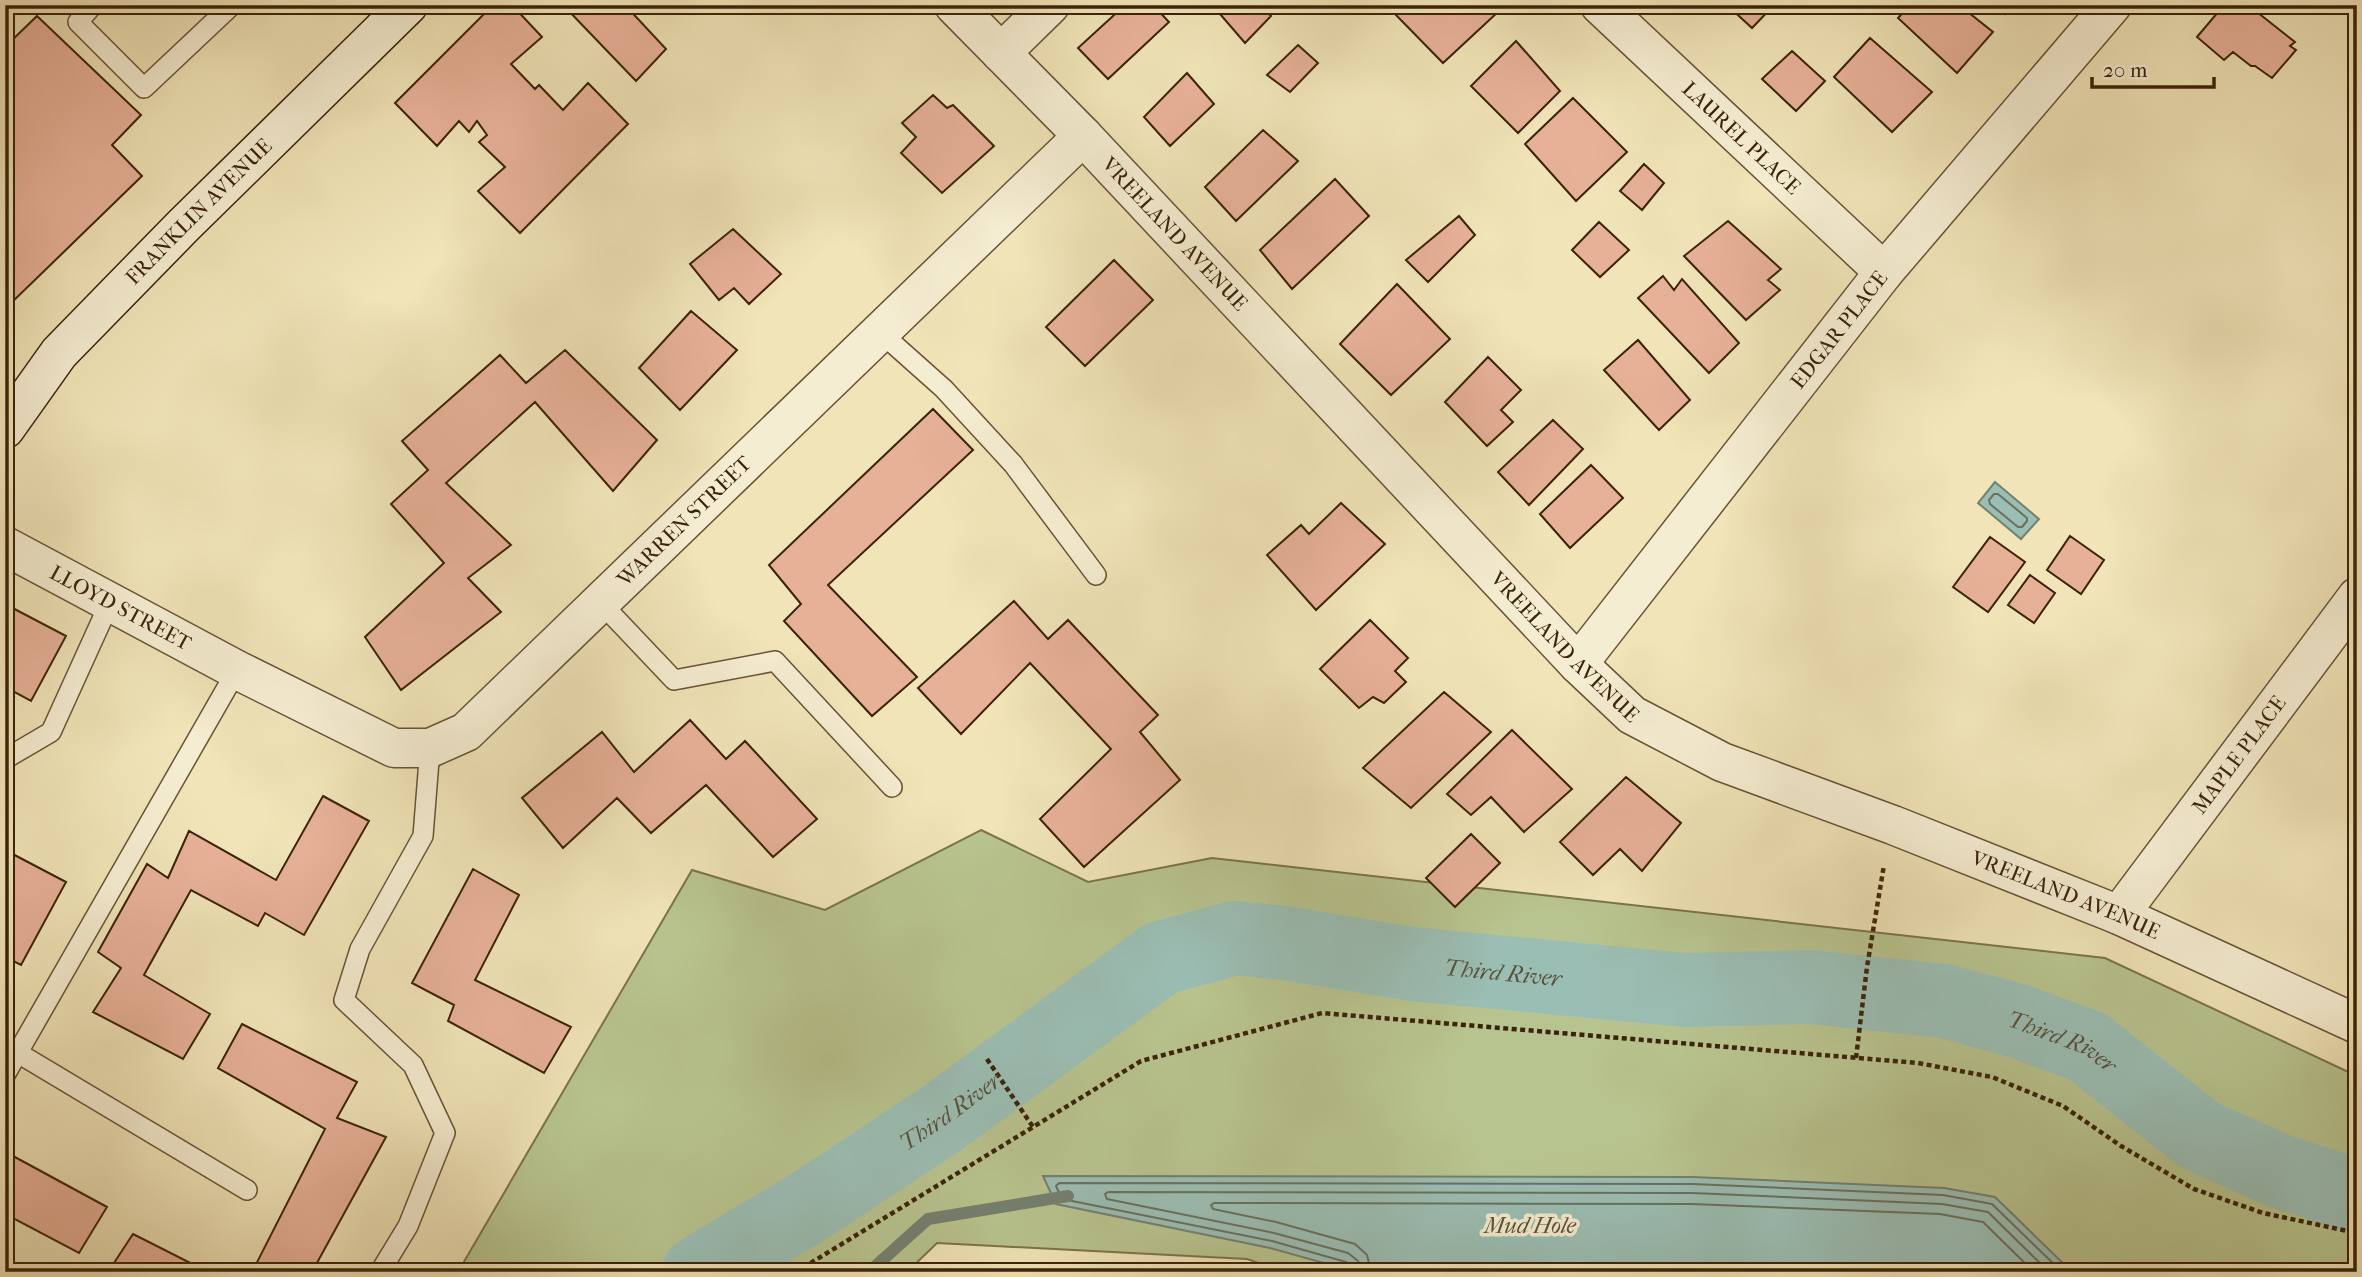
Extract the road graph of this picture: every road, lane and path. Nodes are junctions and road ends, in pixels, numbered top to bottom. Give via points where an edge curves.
1 (93, 5) edge
2 (232, 5) edge
3 (408, 5) edge
4 (954, 5) edge
5 (1050, 5) edge
6 (1600, 5) edge
7 (2112, 5) edge
8 (1001, 53) junction
9 (1083, 136) junction
10 (1884, 272) junction
11 (880, 332) junction
12 (5, 429) edge
13 (5, 546) edge
14 (1096, 575) dead end
15 (2357, 597) edge
16 (110, 602) junction
17 (600, 602) junction
18 (1578, 664) junction
19 (237, 670) junction
20 (430, 748) junction
21 (5, 759) edge
22 (891, 787) dead end
23 (1891, 825) junction
24 (2119, 915) junction
25 (2357, 1024) edge
26 (18, 1053) junction
27 (1856, 1058) junction
28 (987, 1059) dead end
29 (5, 1075) edge
30 (1033, 1127) junction
31 (247, 1190) dead end
32 (2357, 1233) edge
33 (380, 1272) edge
34 (796, 1272) edge

1 - 2 lane via 78,22 144,88
3 - 12 street, FRANKLIN AVENUE via 60,353
4 - 8 street, VREELAND AVENUE
5 - 8 street
6 - 10 street, LAUREL PLACE
7 - 10 street, EDGAR PLACE
8 - 9 street, VREELAND AVENUE
9 - 11 street, WARREN STREET
9 - 18 street, VREELAND AVENUE
10 - 18 street, EDGAR PLACE
11 - 14 lane via 944,389 1013,464
11 - 17 street, WARREN STREET
13 - 16 street, LLOYD STREET
15 - 24 street, MAPLE PLACE
16 - 19 street, LLOYD STREET
16 - 21 lane via 51,732
17 - 20 street, WARREN STREET via 466,732
17 - 22 lane via 674,680 775,661
18 - 23 street, VREELAND AVENUE via 1632,716 1722,762
19 - 20 street, WARREN STREET via 394,748
19 - 26 lane
20 - 33 lane via 423,836 360,950 344,1000 413,1065 445,1133 408,1226
23 - 24 street, VREELAND AVENUE
23 - 27 path
24 - 25 street, VREELAND AVENUE
26 - 29 lane
26 - 31 lane
27 - 30 path via 1322,1013 1141,1061
27 - 32 path via 1918,1063 1992,1077 2063,1106 2193,1189 2263,1213
28 - 30 path
30 - 34 path

